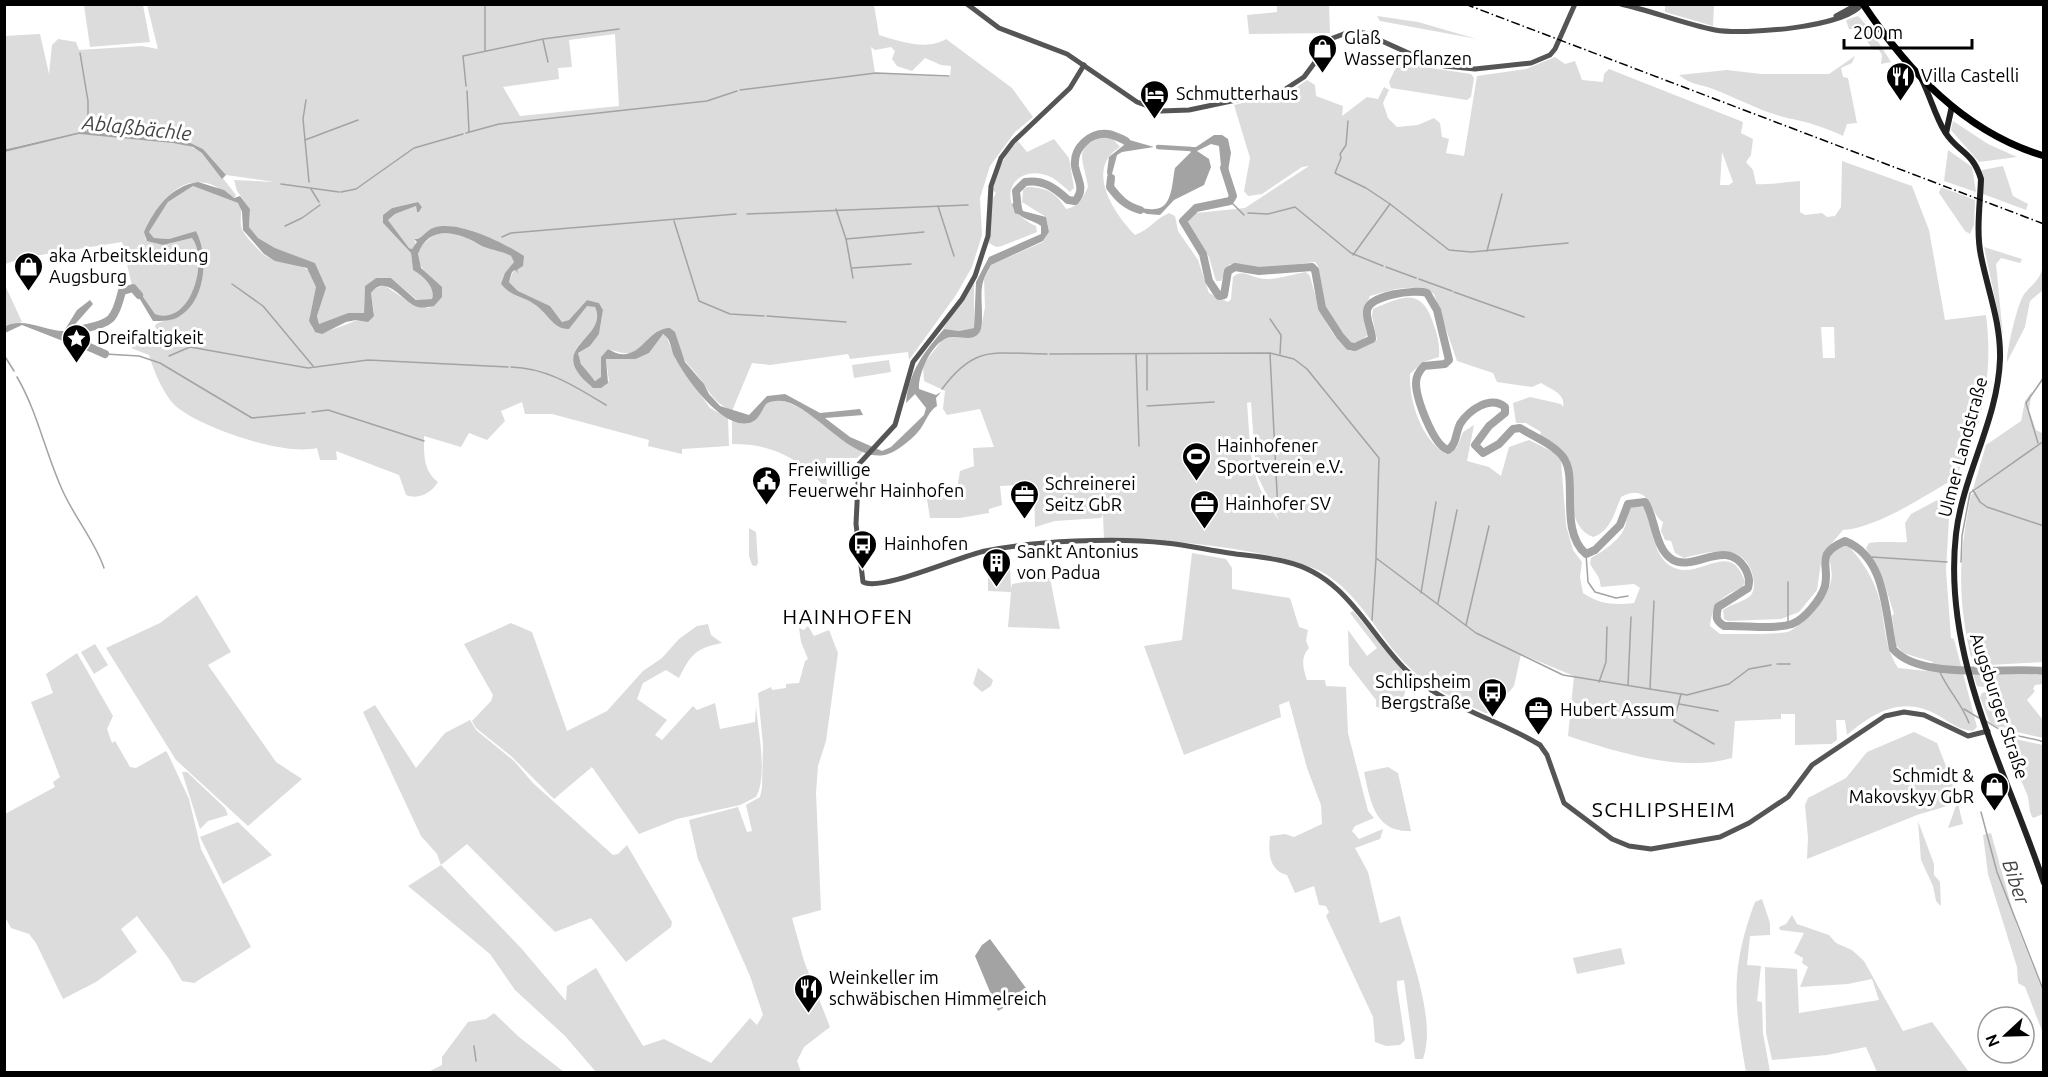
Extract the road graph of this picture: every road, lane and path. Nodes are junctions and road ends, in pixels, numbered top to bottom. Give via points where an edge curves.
1 (967, 4) edge
2 (1575, 4) edge
3 (1621, 4) edge
4 (1861, 4) edge
5 (1847, 7) edge
6 (1827, 21) junction
7 (1084, 65) junction
8 (1922, 80) junction
9 (1952, 106) junction
10 (1940, 118) junction
11 (1946, 134) junction
12 (2043, 156) edge
13 (1956, 532) joint
14 (1987, 729) junction
15 (2043, 883) edge

1 - 7 street via 1004,31 1052,47
2 - 7 street via 1555,49 1531,63 1493,68 1445,66 1409,55 1364,33 1349,32 1333,38 1295,85 1182,111 1146,107
3 - 6 street via 1729,31 1781,29
4 - 5 street
4 - 6 street via 1853,13
4 - 8 main road
5 - 6 street
7 - 14 street via 1070,88 1001,158 992,181 988,236 980,265 962,299 913,362 896,425 858,468 856,513 863,582 885,583 995,549 1131,541 1169,543 1307,568 1342,592 1401,664 1424,685 1540,745 1564,804 1612,839 1644,849 1713,838 1739,829 1788,797 1812,765 1885,716 1905,712 1924,715 1965,736
8 - 9 main road
8 - 10 main road
9 - 10 main road
9 - 11 main road
9 - 12 main road via 1996,136
10 - 11 main road
11 - 13 main road, Ulmer Landstraße via 1970,155 1981,179 1980,254 2000,339 1994,400 1963,495
13 - 14 main road, Augsburger Straße via 1957,618
14 - 15 main road, Augsburger Straße

